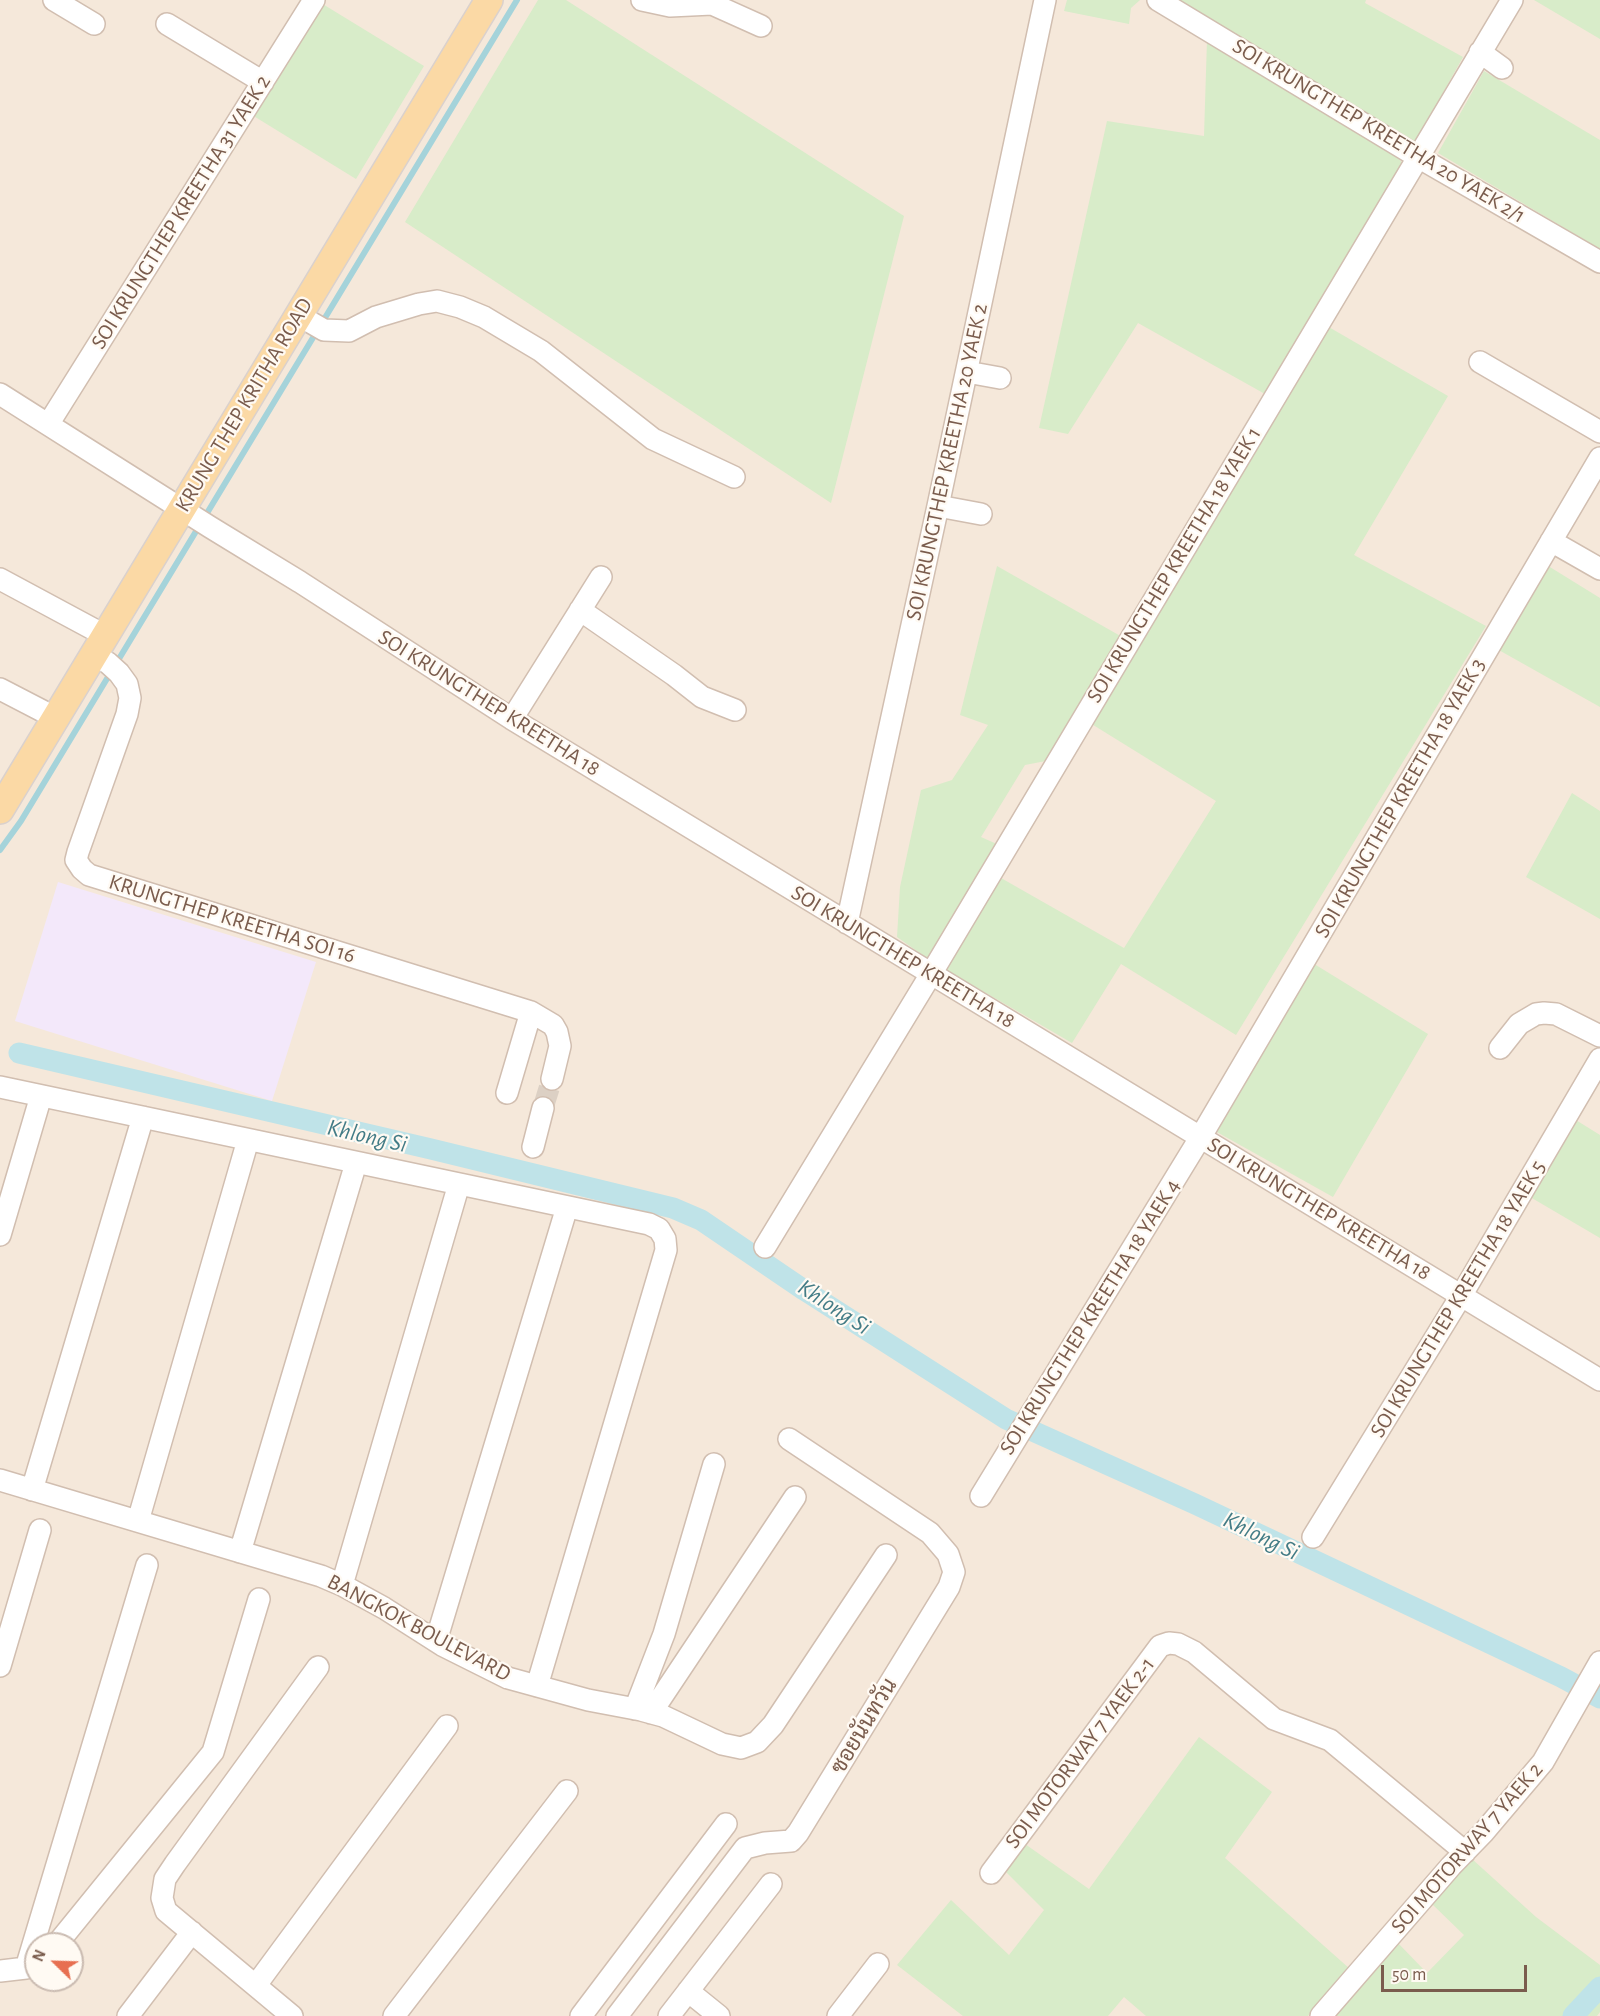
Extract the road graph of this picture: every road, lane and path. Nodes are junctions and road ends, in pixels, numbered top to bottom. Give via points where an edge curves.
1 (54, 0) edge
2 (314, 0) edge
3 (489, 0) edge
4 (642, 0) edge
5 (1045, 0) edge
6 (1158, 0) edge
7 (1512, 0) edge
8 (94, 24) dead end
9 (167, 24) dead end
10 (761, 26) dead end
11 (1480, 52) junction
12 (1502, 68) dead end
13 (263, 82) junction
14 (1418, 157) junction
15 (1600, 262) edge
16 (310, 322) junction
17 (1480, 362) dead end
18 (967, 372) junction
19 (1000, 378) dead end
20 (0, 394) edge
21 (49, 423) junction
22 (1600, 432) edge
23 (1600, 458) edge
24 (734, 477) dead end
25 (938, 506) junction
26 (981, 514) dead end
27 (196, 517) junction
28 (1551, 541) junction
29 (1600, 569) edge
30 (601, 577) dead end
31 (0, 579) edge
32 (580, 610) junction
33 (107, 657) junction
34 (0, 689) edge
35 (735, 710) dead end
36 (56, 718) junction
37 (512, 719) junction
38 (0, 810) edge
39 (847, 923) junction
40 (931, 974) junction
41 (531, 1012) junction
42 (1600, 1036) edge
43 (1500, 1048) dead end
44 (1600, 1059) edge
45 (552, 1079) tunnel mouth
46 (0, 1087) edge
47 (507, 1093) dead end
48 (42, 1096) junction
49 (543, 1108) tunnel mouth
50 (142, 1117) junction
51 (1200, 1138) junction
52 (248, 1140) junction
53 (533, 1147) dead end
54 (356, 1163) junction
55 (459, 1184) junction
56 (567, 1207) junction
57 (0, 1235) edge
58 (765, 1247) dead end
59 (1461, 1296) junction
60 (1600, 1380) edge
61 (789, 1439) dead end
62 (714, 1464) dead end
63 (0, 1480) edge
64 (32, 1490) junction
65 (981, 1496) dead end
66 (795, 1497) dead end
67 (138, 1521) junction
68 (40, 1530) dead end
69 (1313, 1537) dead end
70 (240, 1552) junction
71 (886, 1555) dead end
72 (147, 1565) dead end
73 (342, 1585) junction
74 (259, 1599) dead end
75 (436, 1641) junction
76 (1598, 1665) edge
77 (0, 1666) edge
78 (318, 1667) dead end
79 (537, 1686) junction
80 (643, 1711) junction
81 (447, 1726) dead end
82 (567, 1791) dead end
83 (726, 1824) dead end
84 (1465, 1852) junction
85 (991, 1873) dead end
86 (771, 1884) dead end
87 (41, 1932) edge
88 (67, 1932) edge
89 (192, 1932) junction
90 (878, 1964) dead end
91 (24, 1966) edge
92 (0, 1971) edge
93 (256, 1985) junction
94 (688, 1991) junction
95 (128, 2016) edge
96 (292, 2016) edge
97 (394, 2016) edge
98 (581, 2016) edge
99 (617, 2016) edge
100 (669, 2016) edge
101 (719, 2016) edge
102 (838, 2016) edge
103 (1321, 2016) edge

1 - 8 street
2 - 13 street, SOI KRUNGTHEP KREETHA 31 YAEK 2
3 - 16 main road, KRUNG THEP KRITHA ROAD
4 - 10 street via 670,6 712,4
5 - 18 street, SOI KRUNGTHEP KREETHA 20 YAEK 2
6 - 14 street, SOI KRUNGTHEP KREETHA 20 YAEK 2/1
7 - 11 street, SOI KRUNGTHEP KREETHA 18 YAEK 1
9 - 13 street
11 - 12 street
11 - 14 street, SOI KRUNGTHEP KREETHA 18 YAEK 1
13 - 21 street, SOI KRUNGTHEP KREETHA 31 YAEK 2
14 - 15 street, SOI KRUNGTHEP KREETHA 20 YAEK 2/1
14 - 40 street, SOI KRUNGTHEP KREETHA 18 YAEK 1
16 - 24 street via 349,331 376,317 419,304 437,301 460,307 541,351 653,439
16 - 27 main road, KRUNG THEP KRITHA ROAD
17 - 22 street
18 - 19 street
18 - 25 street, SOI KRUNGTHEP KREETHA 20 YAEK 2
20 - 21 street, SOI KRUNGTHEP KREETHA 18
21 - 27 street, SOI KRUNGTHEP KREETHA 18
23 - 28 street, SOI KRUNGTHEP KREETHA 18 YAEK 3
25 - 26 street
25 - 39 street, SOI KRUNGTHEP KREETHA 20 YAEK 2
27 - 33 main road, KRUNG THEP KRITHA ROAD
27 - 37 street, SOI KRUNGTHEP KREETHA 18
28 - 29 street
28 - 51 street, SOI KRUNGTHEP KREETHA 18 YAEK 3
30 - 32 street
31 - 33 street
32 - 35 street via 702,697
32 - 37 street
33 - 36 main road, KRUNG THEP KRITHA ROAD
33 - 41 street, KRUNGTHEP KREETHA SOI 16 via 127,684 130,698 76,860 89,875
34 - 36 street
36 - 38 main road, KRUNG THEP KRITHA ROAD
37 - 39 street, SOI KRUNGTHEP KREETHA 18
39 - 40 street, SOI KRUNGTHEP KREETHA 18
40 - 51 street, SOI KRUNGTHEP KREETHA 18
40 - 58 street, SOI KRUNGTHEP KREETHA 18 YAEK 1
41 - 45 street via 553,1025 557,1032 560,1046
41 - 47 street
42 - 43 street via 1556,1014 1544,1013 1520,1024
44 - 59 street, SOI KRUNGTHEP KREETHA 18 YAEK 5
46 - 48 street
48 - 50 street
48 - 57 street
49 - 53 street
50 - 52 street
50 - 64 street
51 - 59 street, SOI KRUNGTHEP KREETHA 18
51 - 65 street, SOI KRUNGTHEP KREETHA 18 YAEK 4
52 - 54 street
52 - 67 street
54 - 55 street
54 - 70 street
55 - 56 street
55 - 73 street
56 - 75 street
56 - 79 street via 649,1224 659,1229 666,1250
59 - 60 street, SOI KRUNGTHEP KREETHA 18
59 - 69 street, SOI KRUNGTHEP KREETHA 18 YAEK 5
61 - 99 street, ซอยนันทวัน via 930,1533 948,1554 954,1572 949,1587 798,1833 791,1841 745,1848
62 - 80 street
63 - 64 street, BANGKOK BOULEVARD
64 - 67 street, BANGKOK BOULEVARD
66 - 80 street
67 - 70 street, BANGKOK BOULEVARD
68 - 77 street
70 - 73 street, BANGKOK BOULEVARD
71 - 80 street, BANGKOK BOULEVARD via 773,1725 757,1742 741,1748 722,1744 663,1716
72 - 87 street
73 - 75 street, BANGKOK BOULEVARD
74 - 88 street via 213,1752
75 - 79 street, BANGKOK BOULEVARD via 484,1668
76 - 84 street, SOI MOTORWAY 7 YAEK 2 via 1543,1762
78 - 89 street via 165,1879 162,1898 166,1911
79 - 80 street, BANGKOK BOULEVARD
81 - 93 street
82 - 97 street
83 - 98 street
84 - 85 street, SOI MOTORWAY 7 YAEK 2-1 via 1330,1740 1274,1719 1194,1652 1169,1643 1160,1646
84 - 103 street, SOI MOTORWAY 7 YAEK 2
86 - 94 street
89 - 93 street
89 - 95 street
90 - 102 street
91 - 92 street
93 - 96 street
94 - 100 street
94 - 101 street

